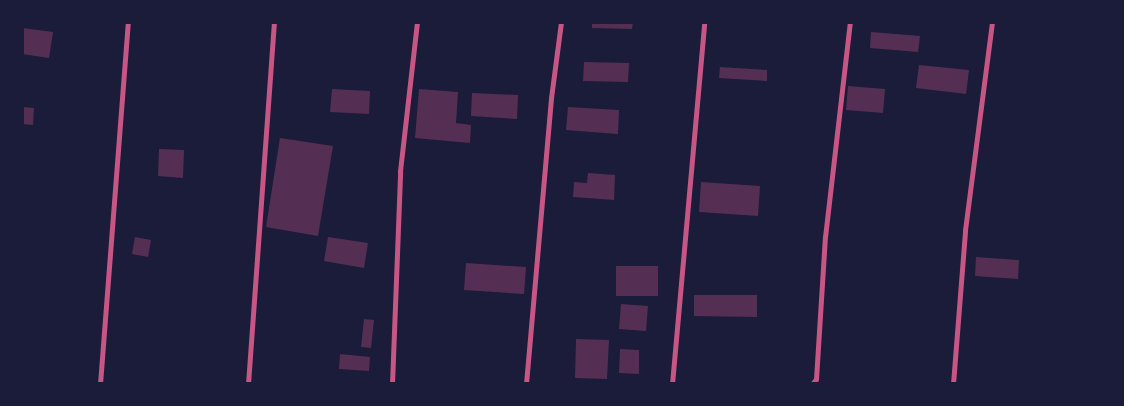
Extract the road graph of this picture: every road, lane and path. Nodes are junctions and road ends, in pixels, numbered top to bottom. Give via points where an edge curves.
1 (128, 22) edge
2 (274, 22) edge
3 (417, 22) edge
4 (561, 22) edge
5 (704, 22) edge
6 (850, 22) edge
7 (992, 22) edge
8 (100, 384) edge
9 (248, 384) edge
10 (392, 384) edge
11 (526, 384) edge
12 (672, 384) edge
13 (812, 384) edge
14 (953, 384) edge

1 - 8 street
2 - 9 street
3 - 10 street via 400,171
4 - 11 street via 551,98
5 - 12 street
6 - 13 street via 825,237 816,380
7 - 14 street via 965,230

